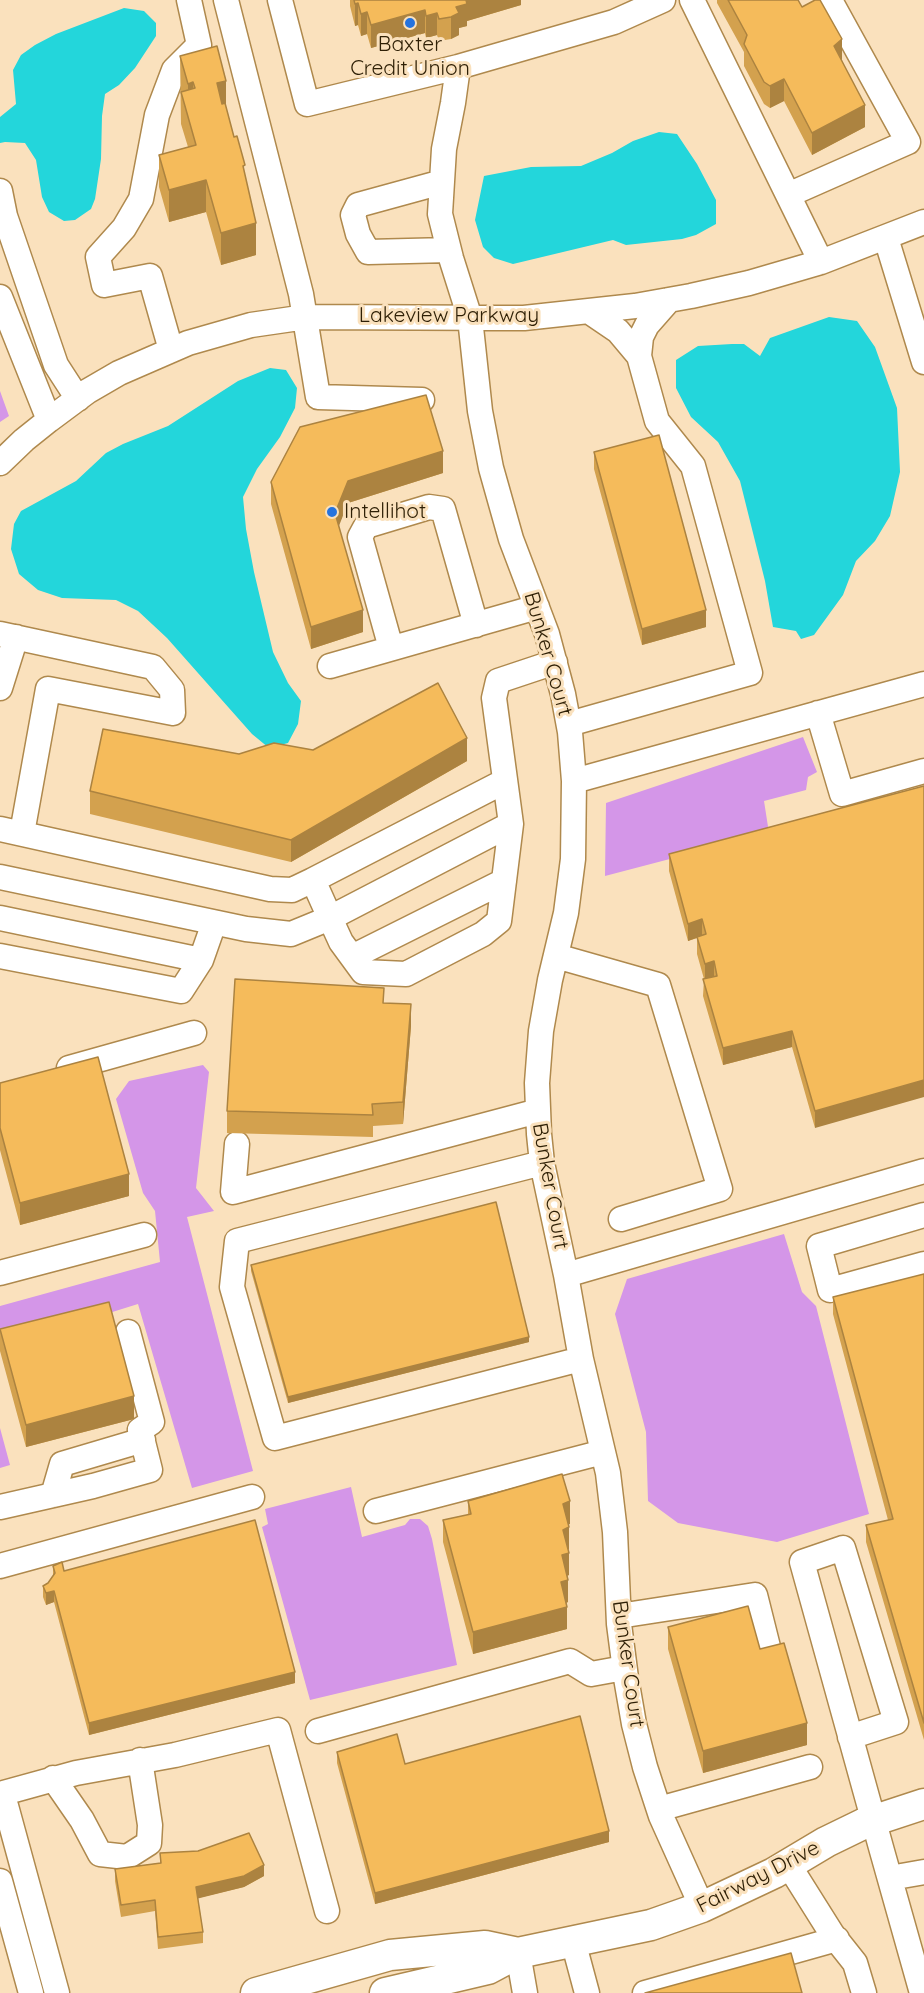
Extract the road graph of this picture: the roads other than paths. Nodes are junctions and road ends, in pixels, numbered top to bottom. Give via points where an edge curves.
1 (189, 0) edge
2 (225, 0) edge
3 (280, 0) edge
4 (663, 0) edge
5 (692, 0) edge
6 (832, 1) edge
7 (458, 67) junction
8 (442, 182) junction
9 (0, 191) edge
10 (788, 195) junction
11 (924, 222) edge
12 (886, 238) junction
13 (449, 250) junction
14 (821, 262) junction
15 (0, 297) edge
16 (669, 300) junction
17 (590, 312) junction
18 (306, 317) junction
19 (470, 318) junction
20 (171, 350) junction
21 (639, 356) junction
22 (924, 362) edge
23 (78, 399) junction
24 (422, 400) edge
25 (50, 420) junction
26 (0, 463) edge
27 (537, 607) junction
28 (476, 624) junction
29 (8, 635) edge
30 (391, 648) junction
31 (555, 662) junction
32 (330, 666) dead end
33 (924, 684) edge
34 (0, 688) edge
35 (818, 713) junction
36 (569, 724) junction
37 (924, 771) edge
38 (505, 781) junction
39 (574, 781) junction
40 (511, 824) junction
41 (11, 831) edge
42 (0, 877) edge
43 (313, 880) junction
44 (504, 881) junction
45 (0, 918) edge
46 (330, 918) junction
47 (214, 923) junction
48 (0, 956) edge
49 (556, 956) junction
50 (352, 957) junction
51 (201, 960) junction
52 (194, 1034) dead end
53 (46, 1074) edge
54 (538, 1111) junction
55 (237, 1144) dead end
56 (542, 1163) junction
57 (924, 1171) edge
58 (924, 1215) edge
59 (621, 1219) dead end
60 (144, 1235) dead end
61 (924, 1264) edge
62 (0, 1273) edge
63 (566, 1275) junction
64 (128, 1332) dead end
65 (580, 1359) junction
66 (603, 1452) junction
67 (252, 1497) dead end
68 (0, 1507) edge
69 (376, 1511) dead end
70 (0, 1566) edge
71 (619, 1616) junction
72 (771, 1659) edge
73 (624, 1668) junction
74 (318, 1731) dead end
75 (850, 1737) junction
76 (140, 1760) junction
77 (810, 1767) dead end
78 (53, 1778) junction
79 (0, 1796) edge
80 (924, 1804) edge
81 (659, 1809) junction
82 (873, 1821) junction
83 (789, 1864) junction
84 (924, 1872) edge
85 (890, 1878) junction
86 (0, 1881) edge
87 (702, 1907) junction
88 (327, 1911) dead end
89 (837, 1939) junction
90 (573, 1941) junction
91 (518, 1953) junction
92 (31, 1993) edge
93 (57, 1993) edge
94 (256, 1993) edge
95 (385, 1993) edge
96 (525, 1993) edge
97 (587, 1993) edge
98 (645, 1993) edge
99 (864, 1993) edge
100 (922, 1993) edge

1 - 20 street via 199,45 174,70 157,115 141,199 124,228 98,257 104,285 150,276
2 - 18 street
3 - 7 street via 307,104
4 - 7 street via 614,22
5 - 10 street
6 - 10 street via 908,142
7 - 8 street, Bunker Court
8 - 13 street, Bunker Court via 440,214
8 - 13 street via 358,205 353,215 357,234 368,252
9 - 23 street via 4,216 56,365
10 - 14 street
11 - 12 street, Lakeview Parkway
12 - 14 street, Lakeview Parkway
12 - 22 street
13 - 19 street, Bunker Court
14 - 16 street, Lakeview Parkway
15 - 25 street
16 - 17 street, Lakeview Parkway
16 - 21 street via 647,325
17 - 19 street, Lakeview Parkway
17 - 21 street via 618,331
18 - 19 street, Lakeview Parkway
18 - 20 street, Lakeview Parkway via 250,325
18 - 24 street via 318,397
19 - 27 street, Bunker Court via 477,392 491,468 511,539
20 - 23 street, Lakeview Parkway via 119,373
21 - 36 street via 657,421 693,466 750,673
23 - 25 street, Lakeview Parkway
25 - 26 street, Lakeview Parkway
27 - 28 street
27 - 31 street, Bunker Court
28 - 30 street
28 - 30 street via 443,509 429,507 366,526 360,537
29 - 34 street
29 - 41 street via 153,667 172,690 173,713 48,689
30 - 32 street
31 - 36 street, Bunker Court
31 - 38 street via 498,681 494,698
33 - 35 street
35 - 37 street via 842,794
35 - 39 street
36 - 39 street, Bunker Court
38 - 40 street
38 - 43 street
39 - 49 street, Bunker Court via 573,859
40 - 44 street
40 - 46 street
41 - 43 street via 270,889 292,890
42 - 47 street
43 - 46 street
44 - 50 street
44 - 50 street via 499,921 443,956 406,974 363,972
45 - 51 street
46 - 47 street via 291,934
46 - 50 street
47 - 51 street
48 - 51 street via 181,991
49 - 54 street, Bunker Court via 541,1031
49 - 59 street via 658,985 720,1189
52 - 53 street
54 - 55 street via 233,1192
54 - 56 street, Bunker Court
56 - 63 street, Bunker Court
56 - 65 street via 237,1241 232,1287 275,1438
57 - 63 street
58 - 61 street via 819,1246 830,1290
60 - 62 street
63 - 65 street, Bunker Court
64 - 68 street via 152,1422 140,1430 143,1440 62,1464 52,1495
65 - 66 street, Bunker Court
66 - 69 street
66 - 71 street, Bunker Court via 615,1532
67 - 70 street
71 - 72 street via 755,1595
71 - 73 street, Bunker Court
73 - 74 street via 591,1674 570,1661
73 - 81 street, Bunker Court via 634,1724
75 - 75 street via 801,1562 843,1548 896,1722
75 - 82 street
76 - 78 street
76 - 78 street via 149,1843 127,1857 100,1854
76 - 88 street via 278,1730
77 - 81 street
78 - 79 street
79 - 93 street
80 - 82 main road, Fairway Drive
81 - 87 street, Bunker Court
82 - 83 main road, Fairway Drive
82 - 85 street
83 - 87 main road, Fairway Drive
83 - 89 street
84 - 85 street
85 - 100 street
86 - 92 street
87 - 90 main road, Fairway Drive via 651,1925
89 - 98 street
89 - 99 street via 855,1963
90 - 91 main road, Fairway Drive
90 - 97 street
91 - 94 main road, Fairway Drive via 485,1946 390,1955
91 - 95 main road, Fairway Drive via 488,1969
91 - 96 street

